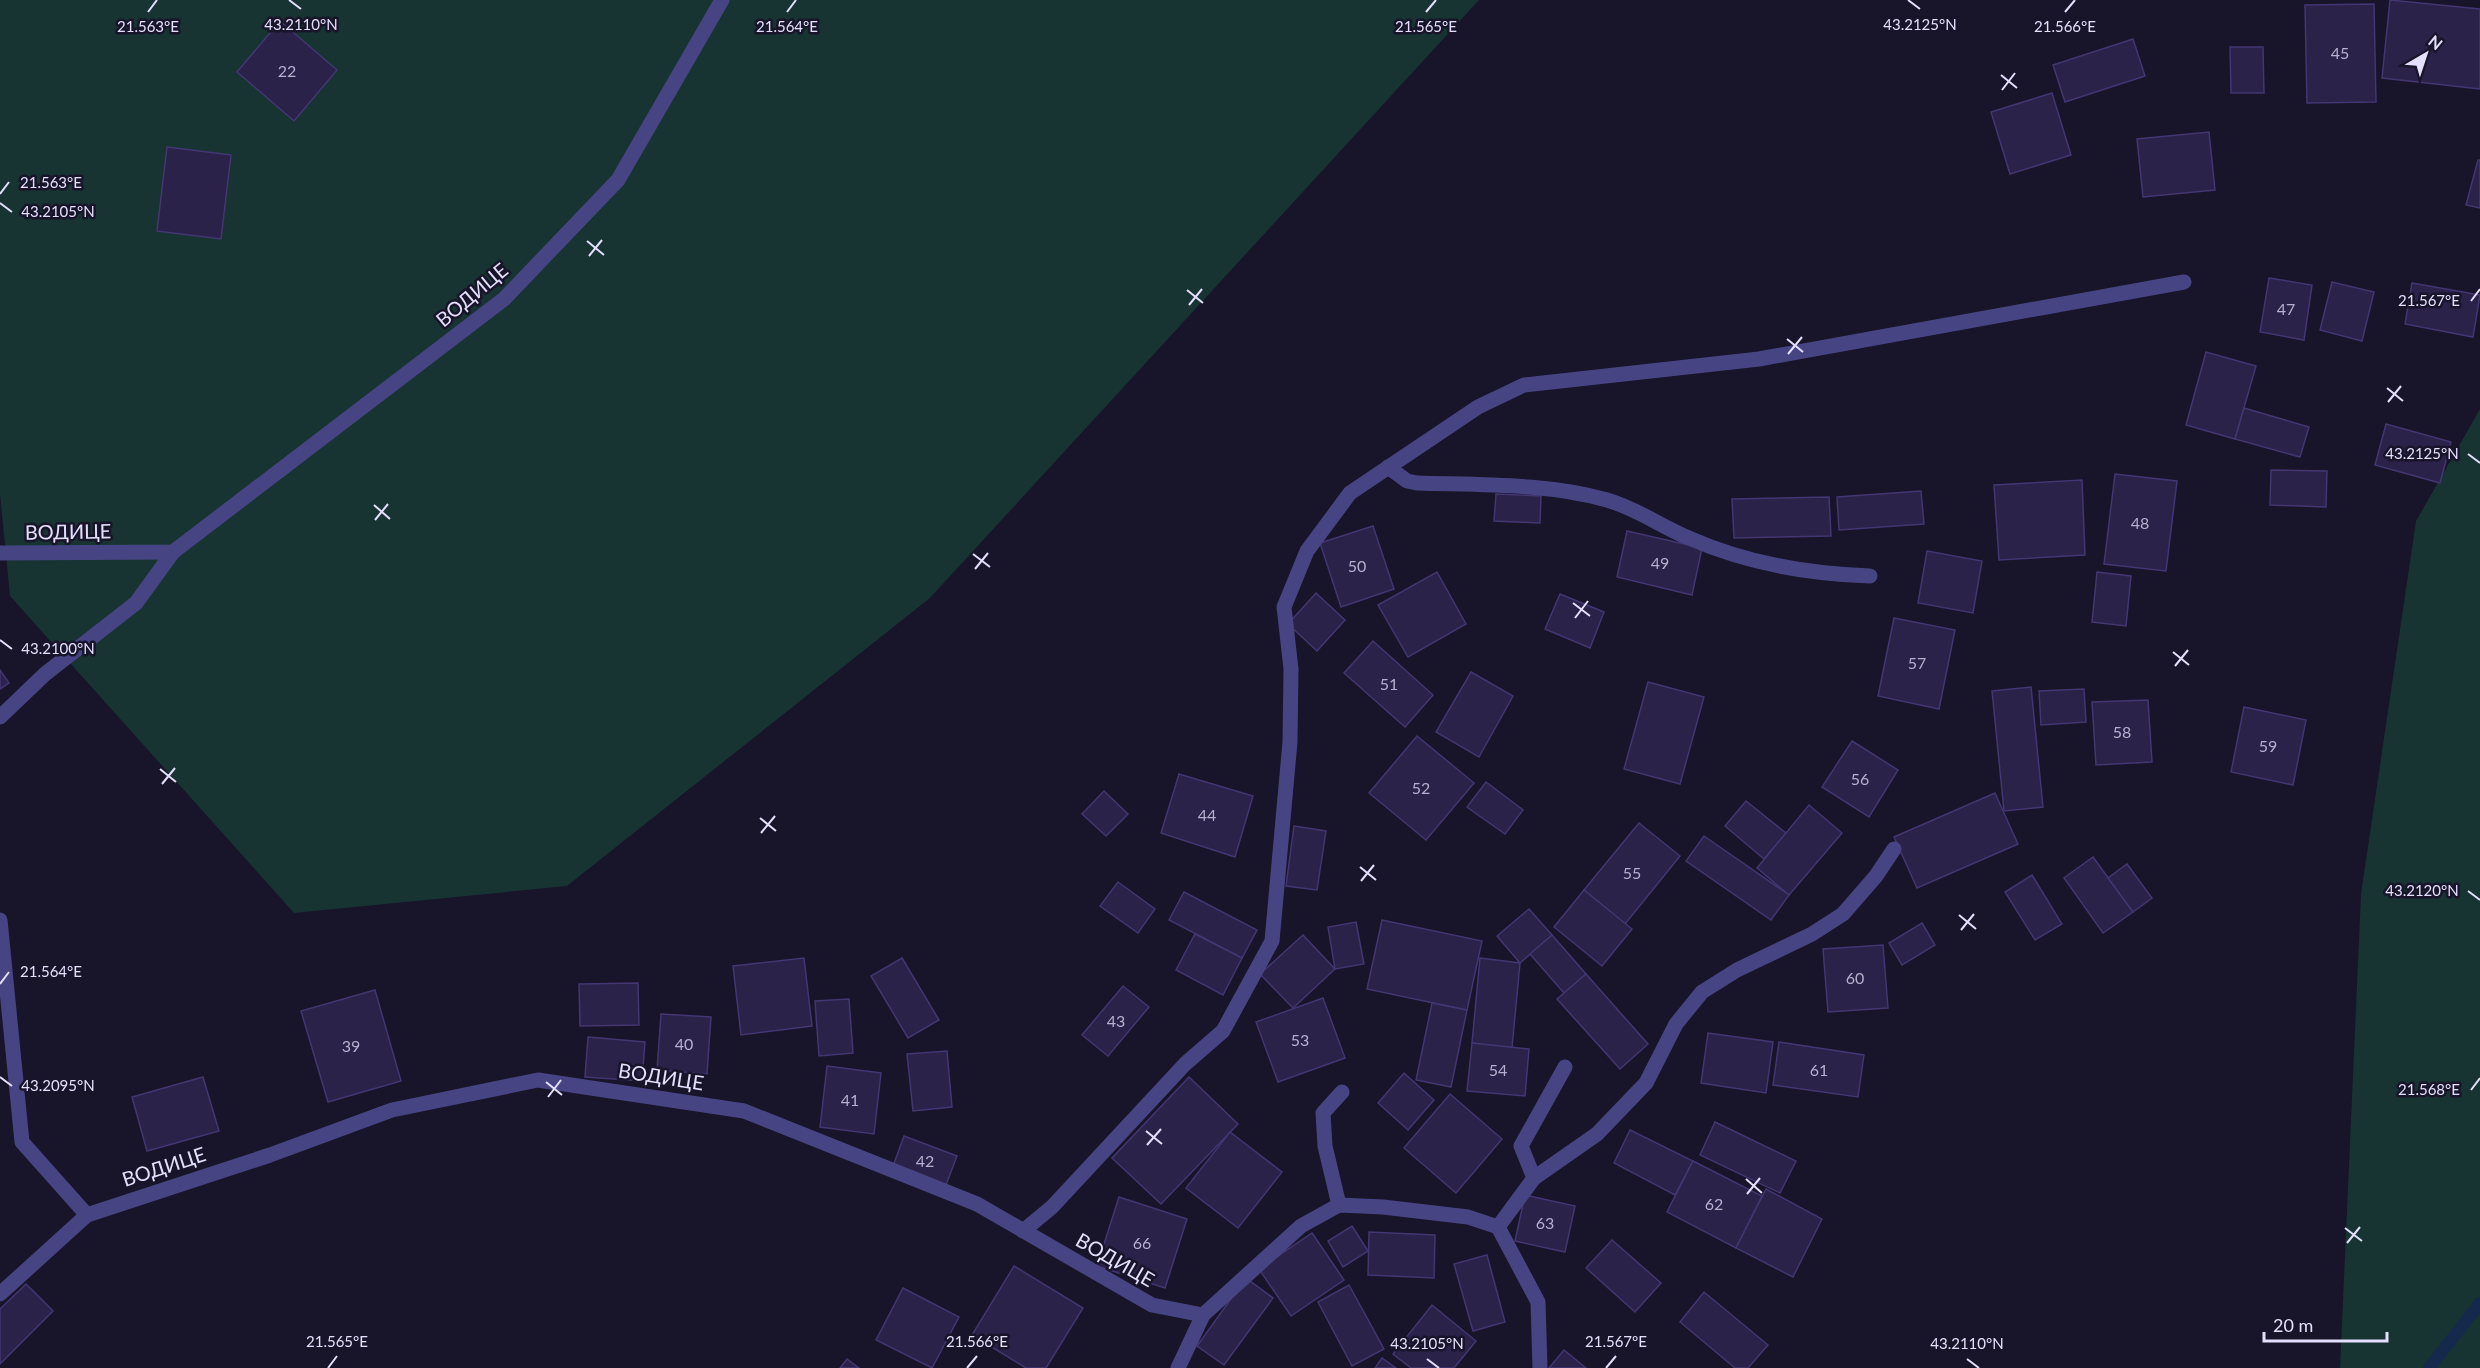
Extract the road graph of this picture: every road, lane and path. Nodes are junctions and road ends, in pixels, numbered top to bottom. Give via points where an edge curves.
1 (722, 0) edge
2 (2184, 282) dead end
3 (1388, 467) junction
4 (173, 552) junction
5 (0, 554) edge
6 (1870, 576) dead end
7 (0, 717) edge
8 (1894, 849) dead end
9 (0, 920) edge
10 (1565, 1067) dead end
11 (1342, 1092) dead end
12 (1534, 1178) junction
13 (1339, 1205) junction
14 (87, 1215) junction
15 (1498, 1227) junction
16 (1023, 1231) junction
17 (0, 1294) edge
18 (1203, 1315) junction
19 (1179, 1368) edge
20 (1539, 1368) edge

1 - 4 street, ВОДИЦЕ via 618,180 504,299
2 - 3 street via 1759,359 1524,384 1478,407
3 - 6 street via 1407,481 1417,483 1495,485 1591,496 1630,509 1713,548 1758,562 1795,571
3 - 16 street via 1350,493 1307,551 1284,607 1291,669 1290,742 1272,941 1223,1031 1185,1064 1052,1207
4 - 5 street, ВОДИЦЕ
4 - 7 street, ВОДИЦЕ via 136,603 45,674
8 - 12 street via 1843,914 1702,992 1676,1024 1646,1083 1620,1112 1597,1134
9 - 14 street via 22,1142
10 - 12 street via 1521,1146
11 - 13 street via 1323,1113 1324,1146
12 - 15 street
13 - 15 street via 1468,1217
13 - 18 street via 1300,1226
14 - 16 street, ВОДИЦЕ via 392,1110 538,1080 744,1111 977,1204
14 - 17 street, ВОДИЦЕ
15 - 20 street via 1538,1302
16 - 18 street, ВОДИЦЕ via 1152,1305
18 - 19 street

